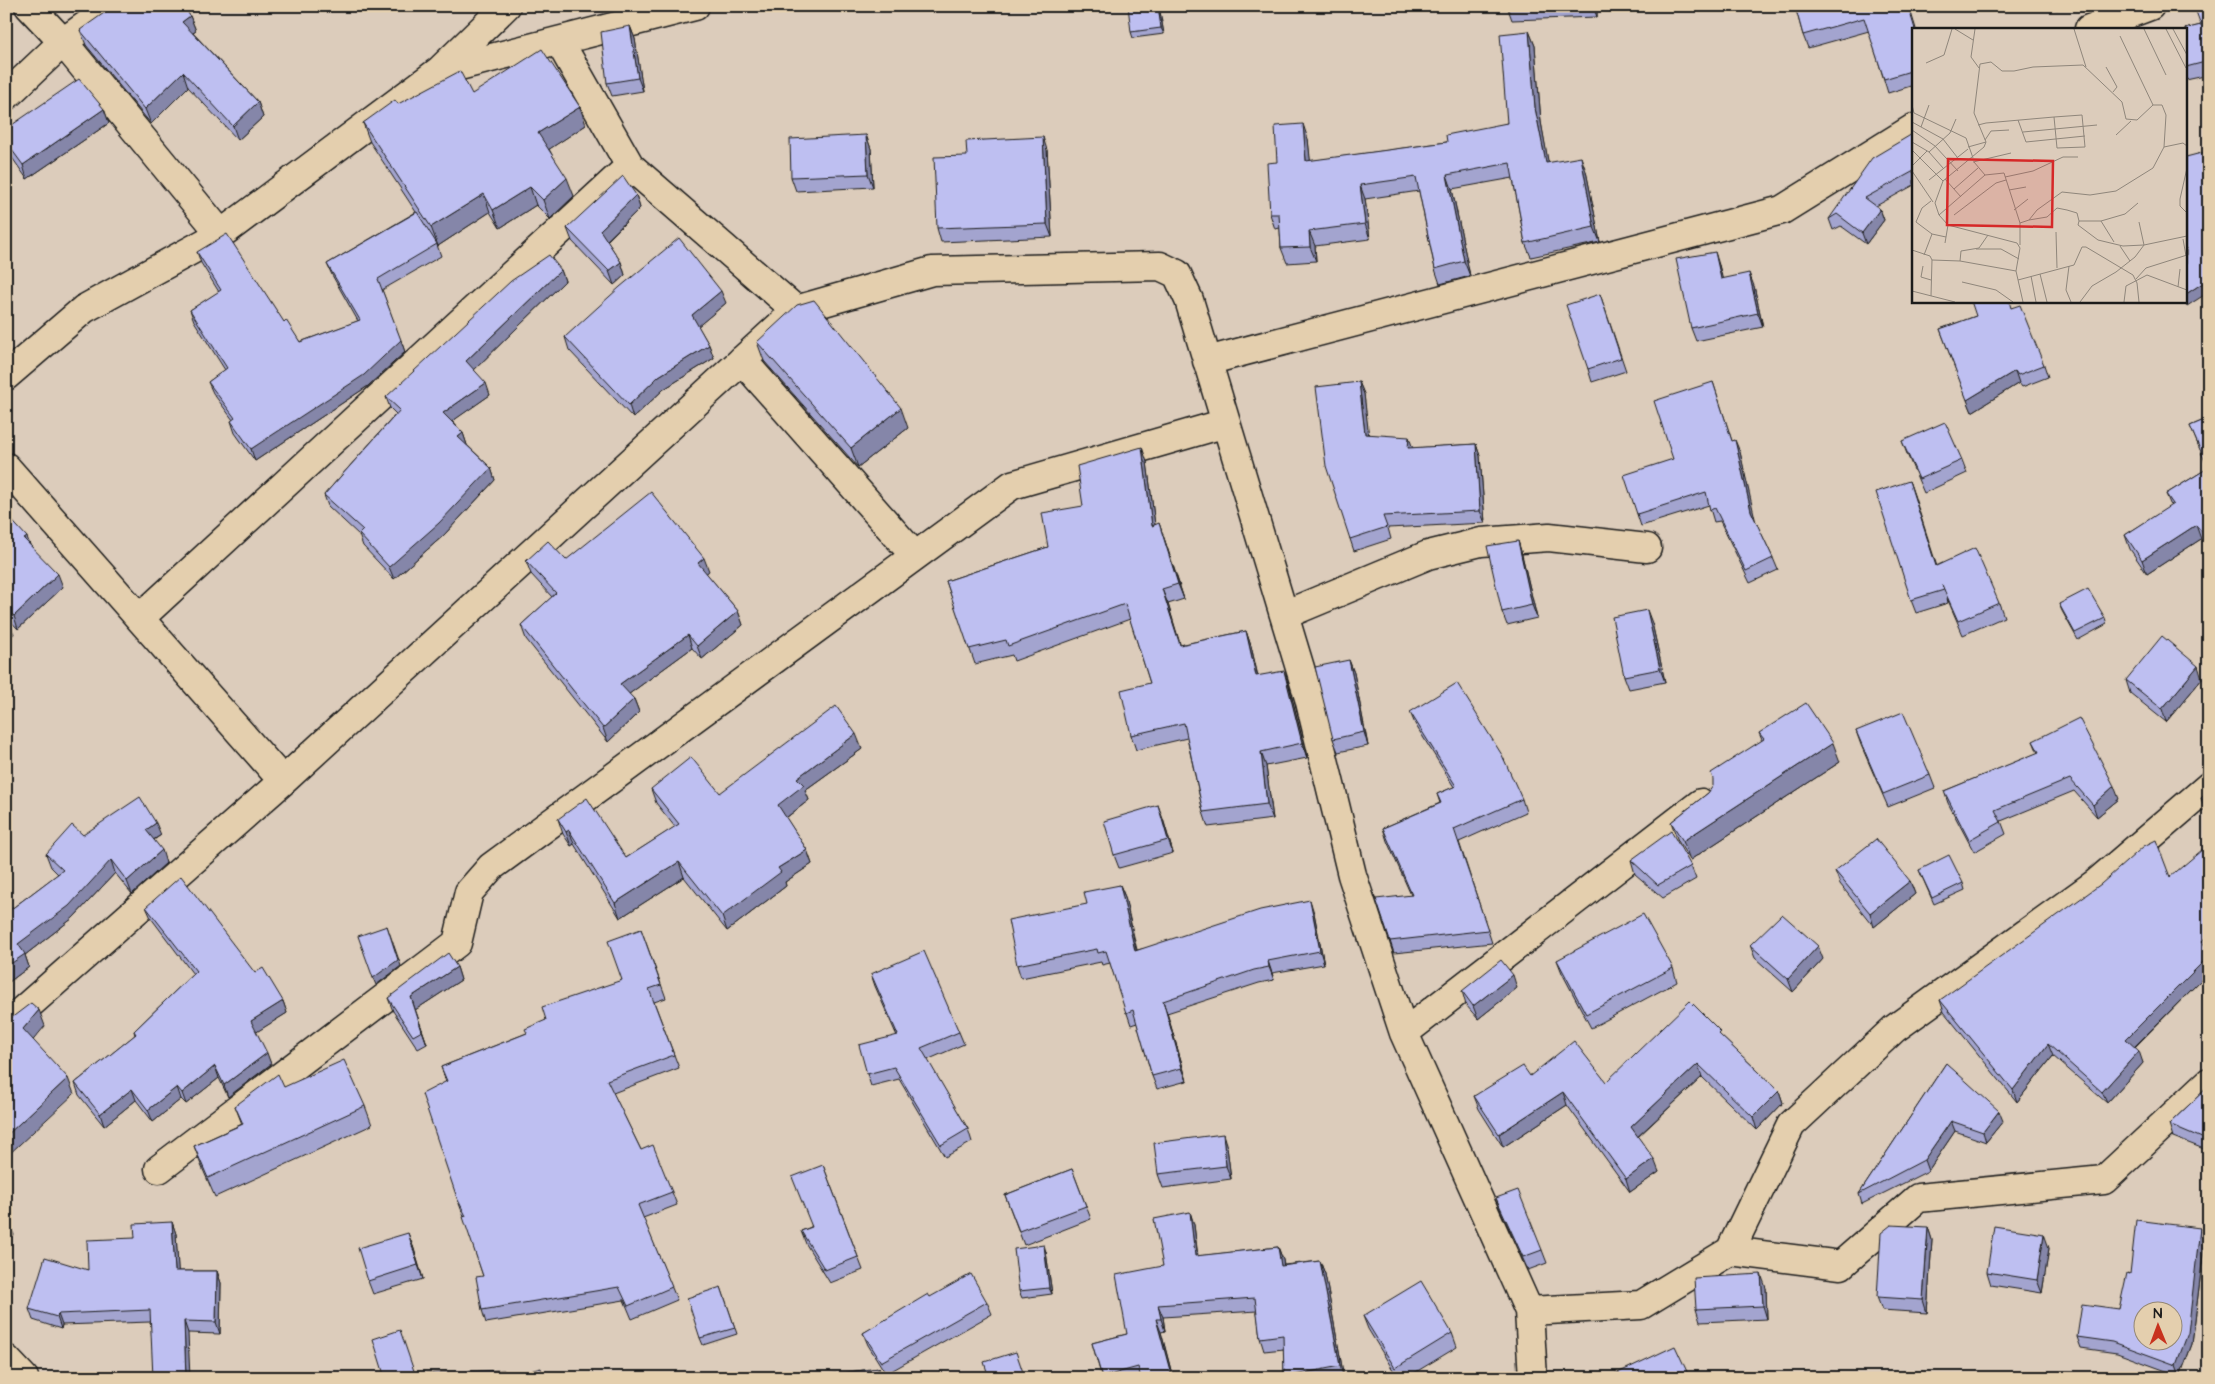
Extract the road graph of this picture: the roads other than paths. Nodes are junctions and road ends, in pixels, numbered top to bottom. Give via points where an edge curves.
1 (28, 6) edge
2 (113, 6) edge
3 (506, 6) edge
4 (695, 6) edge
5 (2150, 6) edge
6 (2092, 28) edge
7 (559, 41) junction
8 (63, 42) junction
9 (439, 71) junction
10 (6, 96) edge
11 (1912, 129) edge
12 (630, 166) junction
13 (221, 234) junction
14 (796, 310) junction
15 (742, 360) junction
16 (1207, 360) junction
17 (6, 376) edge
18 (1226, 423) junction
19 (6, 467) edge
20 (1647, 548) dead end
21 (915, 556) junction
22 (1284, 615) junction
23 (140, 618) junction
24 (283, 781) junction
25 (2209, 786) edge
26 (1705, 800) edge
27 (6, 1025) edge
28 (1404, 1033) junction
29 (2209, 1082) edge
30 (158, 1169) dead end
31 (1730, 1251) junction
32 (1529, 1311) junction
33 (6, 1359) edge
34 (24, 1378) edge
35 (1533, 1378) edge

1 - 8 street
2 - 8 street
3 - 9 street
4 - 7 street
5 - 6 street
7 - 9 street
7 - 12 street
8 - 10 street
8 - 13 street
9 - 13 street
11 - 16 street via 1782,210
12 - 14 street
12 - 23 street
13 - 17 street via 84,309
14 - 15 street
14 - 16 street via 932,271 1160,266 1177,274
15 - 21 street
15 - 24 street
16 - 18 street
18 - 21 street via 1012,485
18 - 22 street
19 - 23 street
20 - 22 street via 1549,537 1481,542 1428,555
21 - 30 street via 491,867 469,892 457,943
22 - 28 street via 1309,698 1352,874
23 - 24 street
24 - 27 street
25 - 31 street via 2096,883 1894,1029 1791,1126
26 - 28 street
28 - 32 street
29 - 31 street via 2104,1180 1918,1198 1841,1265
31 - 32 street via 1641,1305
32 - 35 street
33 - 34 street

